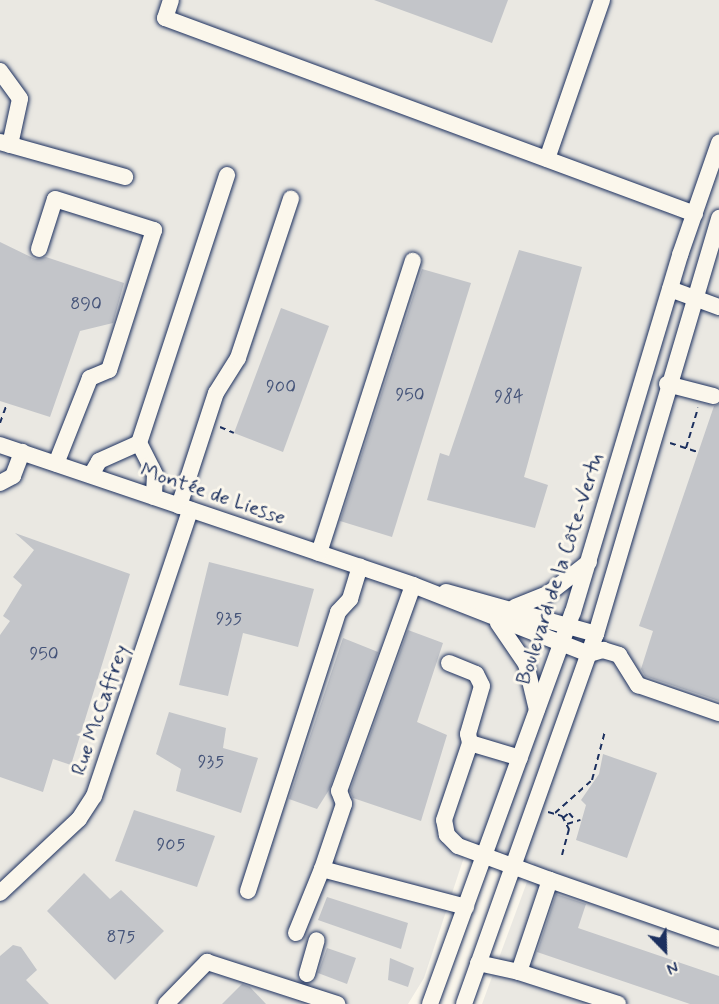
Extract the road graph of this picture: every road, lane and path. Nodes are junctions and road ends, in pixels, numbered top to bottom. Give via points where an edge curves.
1 (171, 0) edge
2 (602, 0) edge
3 (0, 71) edge
4 (719, 143) edge
5 (5, 144) edge
6 (547, 159) junction
7 (227, 175) dead end
8 (125, 177) dead end
9 (291, 199) dead end
10 (695, 214) junction
11 (719, 218) edge
12 (39, 249) dead end
13 (413, 261) dead end
14 (670, 289) junction
15 (692, 297) junction
16 (719, 307) edge
17 (667, 384) junction
18 (713, 396) dead end
19 (7, 404) dead end
20 (698, 411) dead end
21 (0, 423) edge
22 (234, 433) dead end
23 (215, 436) dead end
24 (140, 443) junction
25 (670, 443) dead end
26 (0, 445) edge
27 (687, 448) junction
28 (22, 452) junction
29 (698, 452) dead end
30 (56, 464) junction
31 (91, 475) junction
32 (0, 483) edge
33 (154, 497) junction
34 (185, 508) junction
35 (319, 553) junction
36 (590, 562) junction
37 (360, 567) junction
38 (412, 585) junction
39 (515, 607) junction
40 (498, 623) junction
41 (569, 624) junction
42 (596, 633) junction
43 (561, 646) junction
44 (596, 652) junction
45 (449, 663) dead end
46 (537, 711) junction
47 (719, 713) edge
48 (605, 731) dead end
49 (470, 743) junction
50 (520, 758) junction
51 (545, 811) dead end
52 (555, 813) junction
53 (563, 818) junction
54 (575, 820) junction
55 (580, 820) dead end
56 (567, 824) junction
57 (562, 855) dead end
58 (485, 856) junction
59 (513, 866) junction
60 (322, 869) junction
61 (550, 880) junction
62 (248, 891) dead end
63 (0, 893) edge
64 (466, 907) junction
65 (296, 933) dead end
66 (719, 939) edge
67 (317, 940) dead end
68 (478, 963) junction
69 (519, 972) junction
70 (307, 974) dead end
71 (165, 1004) edge
72 (338, 1004) edge
73 (430, 1004) edge
74 (464, 1004) edge
75 (618, 1004) edge

1 - 6 street via 165,18
2 - 6 street
3 - 5 street via 20,99
4 - 10 street, Boulevard de la Côte-Vertu
5 - 8 street
6 - 10 street
7 - 24 street
9 - 34 street, Rue McCaffrey via 238,358 216,393
10 - 14 street, Boulevard de la Côte-Vertu
11 - 15 street
12 - 30 street via 55,199 154,230 109,370 90,378
13 - 35 street
14 - 15 street
14 - 36 street, Boulevard de la Côte-Vertu
15 - 16 street
15 - 17 street
17 - 18 street
17 - 42 street
19 - 21 path
20 - 27 path
22 - 23 path via 219,427
24 - 31 street via 99,461
24 - 33 street via 155,475
25 - 27 path
26 - 28 street, Montée de Liesse
27 - 29 path
28 - 30 street, Montée de Liesse
28 - 32 street via 13,476
30 - 31 street, Montée de Liesse
31 - 33 street, Montée de Liesse
33 - 34 street, Montée de Liesse
34 - 35 street, Montée de Liesse
34 - 63 street, Rue McCaffrey via 94,796 79,819
35 - 37 street, Montée de Liesse
36 - 39 street via 548,594
36 - 41 street, Boulevard de la Côte-Vertu
37 - 38 street, Montée de Liesse
37 - 62 street via 350,598 338,612
38 - 39 street, Montée de Liesse
38 - 40 street, Montée de Liesse
38 - 60 street via 339,791 344,804
39 - 41 street, Montée de Liesse
40 - 43 street, Montée de Liesse
40 - 46 street via 526,664
41 - 42 street, Montée de Liesse
41 - 43 street, Boulevard de la Côte-Vertu
42 - 44 street
43 - 44 street, Montée de Liesse
43 - 46 street, Boulevard de la Côte-Vertu
44 - 47 street, Montée de Liesse via 622,657 638,685
44 - 59 street
45 - 49 street via 476,675 482,686 468,734
46 - 50 street, Boulevard de la Côte-Vertu
48 - 52 path via 592,780
49 - 50 street
49 - 58 street via 444,828 458,846
50 - 58 street, Boulevard de la Côte-Vertu
51 - 52 path
52 - 53 path
53 - 54 path via 569,813
53 - 56 path
54 - 55 path
54 - 56 path
56 - 57 path
58 - 59 street
58 - 64 street, Boulevard de la Côte-Vertu
59 - 61 street
59 - 68 street
60 - 64 street
60 - 65 street
61 - 66 street
61 - 69 street
64 - 73 street, Boulevard de la Côte-Vertu
67 - 70 street
68 - 69 street
68 - 74 street
69 - 75 street
71 - 72 street via 207,962

